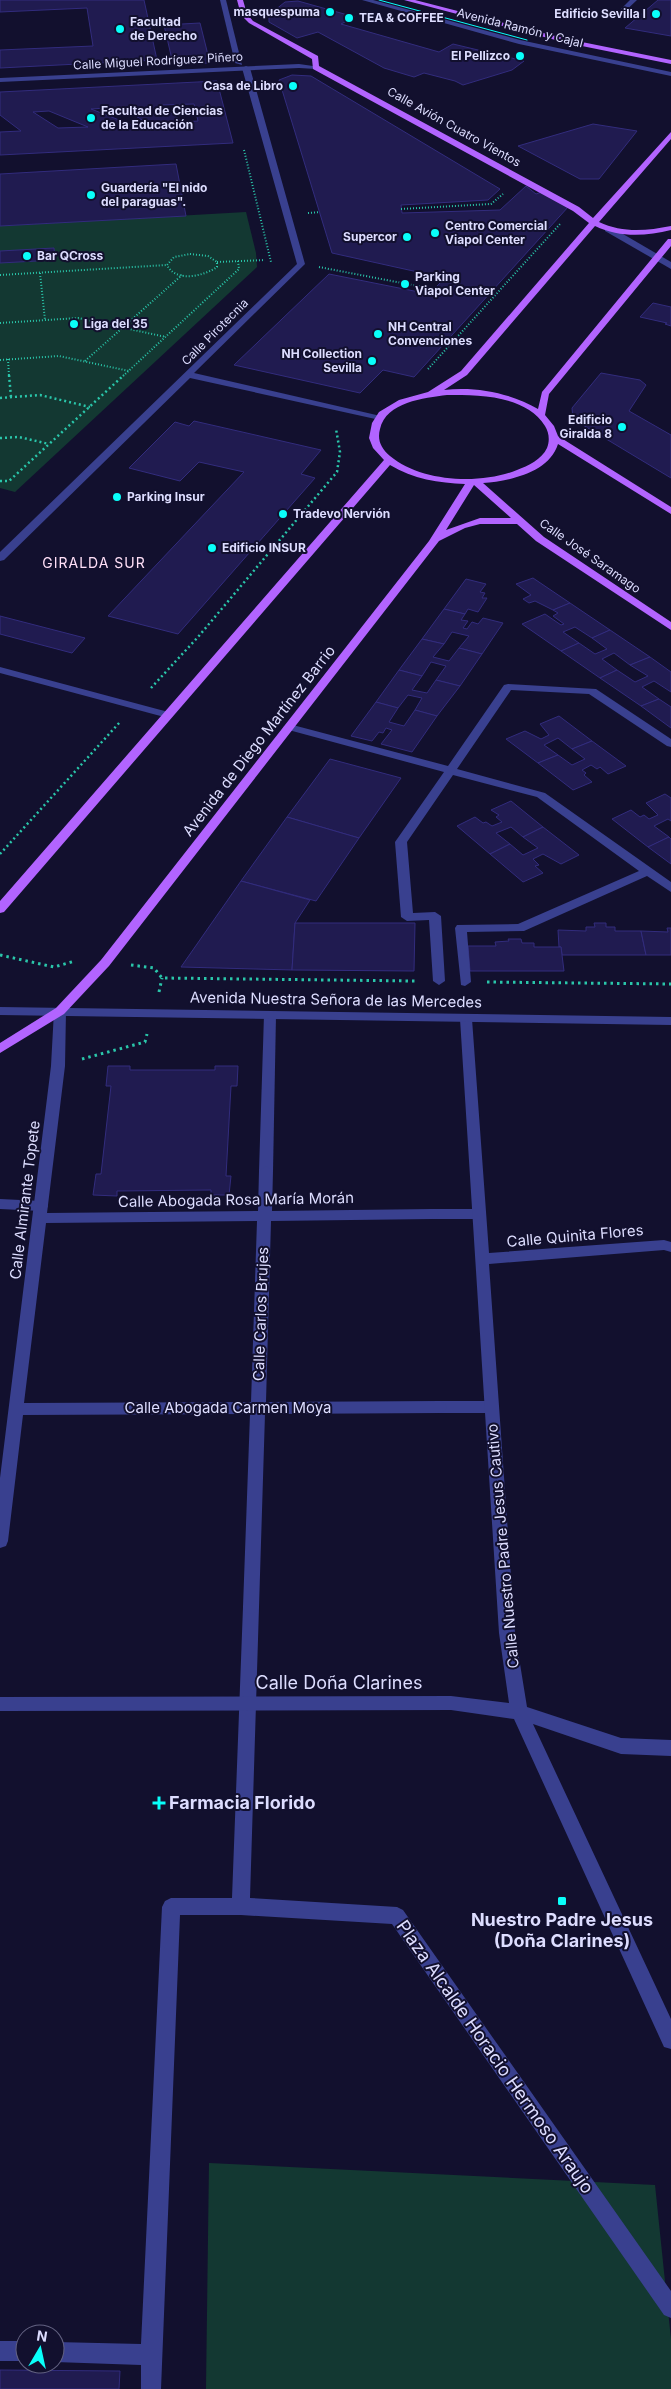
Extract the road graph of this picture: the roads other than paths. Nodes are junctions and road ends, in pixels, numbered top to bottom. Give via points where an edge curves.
1 (223, 0) edge
2 (240, 0) edge
3 (365, 0) edge
4 (407, 0) edge
5 (634, 0) edge
6 (616, 16) dead end
7 (671, 62) edge
8 (242, 65) junction
9 (316, 66) junction
10 (671, 74) edge
11 (0, 80) edge
12 (671, 134) edge
13 (604, 211) junction
14 (595, 222) junction
15 (671, 228) edge
16 (608, 229) junction
17 (671, 241) edge
18 (657, 258) junction
19 (671, 266) edge
20 (189, 375) junction
21 (429, 394) junction
22 (541, 415) junction
23 (380, 417) junction
24 (554, 438) junction
25 (389, 460) junction
26 (474, 481) junction
27 (671, 510) edge
28 (520, 521) junction
29 (435, 540) junction
30 (0, 558) edge
31 (671, 627) edge
32 (0, 670) edge
33 (168, 716) junction
34 (288, 727) junction
35 (671, 744) edge
36 (451, 771) junction
37 (646, 872) junction
38 (671, 888) edge
39 (0, 909) edge
40 (439, 981) road end
41 (465, 982) road end
42 (0, 1011) edge
43 (60, 1011) junction
44 (270, 1014) junction
45 (466, 1019) junction
46 (671, 1022) edge
47 (0, 1049) edge
48 (0, 1204) edge
49 (40, 1212) junction
50 (479, 1214) junction
51 (264, 1216) junction
52 (671, 1247) edge
53 (482, 1259) junction
54 (258, 1408) junction
55 (492, 1408) junction
56 (16, 1409) junction
57 (0, 1541) edge
58 (0, 1704) edge
59 (248, 1704) junction
60 (519, 1712) junction
61 (671, 1748) edge
62 (241, 1906) junction
63 (671, 2040) edge
64 (671, 2308) edge
65 (0, 2351) edge
66 (15, 2352) edge
67 (65, 2352) edge
68 (151, 2355) junction
69 (151, 2389) edge

1 - 8 street
2 - 9 main road, Calle Avión Cuatro Vientos via 244,15 251,22 315,58
3 - 10 street, Avenida Ramón y Cajal via 519,42
4 - 7 main road, Avenida Ramón y Cajal via 589,46
5 - 6 street
8 - 9 street, Calle Miguel Rodríguez Piñero
8 - 11 street, Calle Miguel Rodríguez Piñero
8 - 20 street, Calle Pirotecnia via 301,264
9 - 14 main road, Calle Avión Cuatro Vientos
12 - 13 main road
13 - 14 main road
13 - 16 main road
14 - 16 main road, Calle Avión Cuatro Vientos
14 - 21 main road via 464,373
15 - 16 main road via 634,232
16 - 18 street, Calle Avión Cuatro Vientos
17 - 18 main road
18 - 19 street, Calle Avión Cuatro Vientos
18 - 22 main road via 545,394
20 - 23 street
20 - 30 street, Calle Pirotecnia
21 - 22 main road via 465,392 500,396 530,407
21 - 23 main road via 400,404
22 - 24 main road
23 - 25 main road via 374,428 374,439 378,450
24 - 26 main road via 547,456 532,467 511,476
24 - 27 main road
25 - 26 main road via 405,470 426,476
25 - 33 main road
26 - 28 main road, Calle José Saramago
26 - 29 main road, Avenida de Diego Martínez Barrio
28 - 29 main road via 480,521
28 - 31 main road, Calle José Saramago via 540,540
29 - 34 main road, Avenida de Diego Martínez Barrio
32 - 33 street
33 - 39 main road
34 - 36 street
34 - 43 main road, Avenida de Diego Martínez Barrio via 105,962
35 - 36 street via 592,691 508,687
36 - 37 street via 541,795
36 - 40 street via 402,842 407,916 435,916
37 - 38 street
37 - 41 street via 520,928 461,928
42 - 43 street, Avenida Nuestra Señora de las Mercedes
43 - 44 street, Avenida Nuestra Señora de las Mercedes
43 - 47 main road
43 - 49 street, Calle Almirante Topete via 58,1066
44 - 45 street, Avenida Nuestra Señora de las Mercedes
44 - 51 street, Calle Carlos Brujes
45 - 46 street, Avenida Nuestra Señora de las Mercedes
45 - 50 street, Calle Nuestro Padre Jesus Cautivo
48 - 49 street, Calle Abogada Rosa María Morán
49 - 51 street, Calle Abogada Rosa María Morán
49 - 56 street, Calle Almirante Topete
50 - 51 street, Calle Abogada Rosa María Morán
50 - 53 street, Calle Nuestro Padre Jesus Cautivo
51 - 54 street, Calle Carlos Brujes
52 - 53 street, Calle Quinita Flores
53 - 55 street, Calle Nuestro Padre Jesus Cautivo
54 - 55 street, Calle Abogada Carmen Moya
54 - 56 street, Calle Abogada Carmen Moya
54 - 59 street, Calle Carlos Brujes
55 - 60 street, Calle Nuestro Padre Jesus Cautivo via 507,1633
56 - 57 street, Calle Almirante Topete
58 - 59 street, Calle Doña Clarines
59 - 60 street, Calle Doña Clarines via 451,1703
59 - 62 street, Calle Carlos Brujes
60 - 61 street, Calle Doña Clarines via 622,1746
60 - 63 street, Calle Nuestro Padre Jesus Cautivo
62 - 64 street, Plaza Alcalde Horacio Hermoso Araujo via 397,1916
62 - 68 street, Plaza Alcalde Horacio Hermoso Araujo via 171,1907
65 - 66 street
67 - 68 street
68 - 69 street, Plaza Alcalde Horacio Hermoso Araujo

